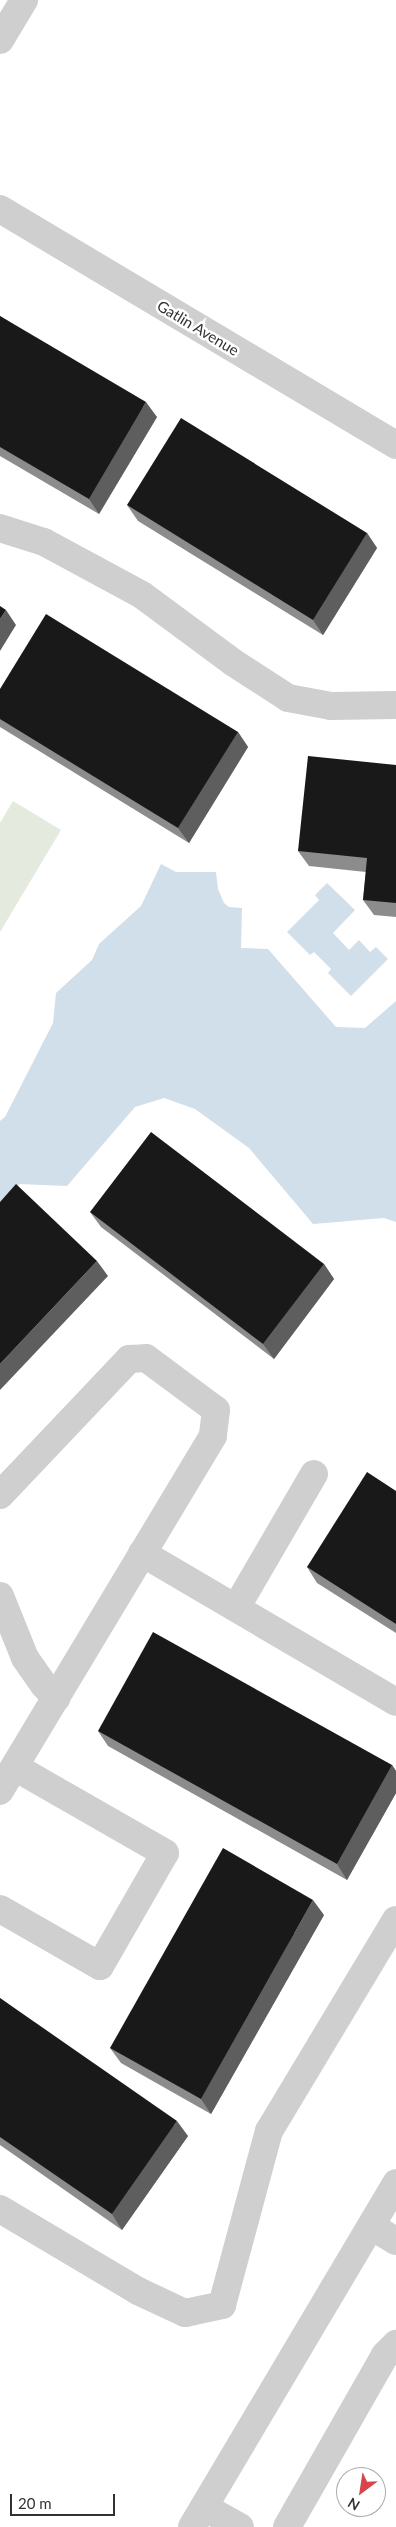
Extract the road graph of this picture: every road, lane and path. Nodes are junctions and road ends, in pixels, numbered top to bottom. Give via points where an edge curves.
1 (24, 0) edge
2 (0, 40) edge
3 (0, 209) edge
4 (396, 445) edge
5 (0, 528) edge
6 (396, 705) edge
7 (314, 1474) dead end
8 (0, 1495) edge
9 (142, 1553) junction
10 (0, 1596) edge
11 (236, 1608) junction
12 (56, 1698) junction
13 (396, 1702) edge
14 (15, 1767) junction
15 (0, 1791) edge
16 (0, 1909) edge
17 (396, 1920) edge
18 (396, 2184) edge
19 (0, 2209) edge
20 (370, 2226) junction
21 (396, 2242) edge
22 (396, 2344) edge
23 (198, 2517) edge
24 (240, 2527) edge
25 (287, 2527) edge

1 - 2 street
3 - 4 street, Gatlin Avenue
5 - 6 street via 44,542 142,595 234,663 288,698 331,706
7 - 11 street
8 - 9 street via 129,1359 146,1358 216,1410 213,1436
9 - 11 street
9 - 12 street
10 - 12 street via 25,1658
11 - 13 street
12 - 14 street
14 - 15 street
14 - 16 street via 165,1853 100,1966
17 - 19 street via 269,2131 222,2305 185,2313 138,2291
18 - 20 street
20 - 21 street
20 - 23 street
22 - 25 street via 385,2356
23 - 24 street

